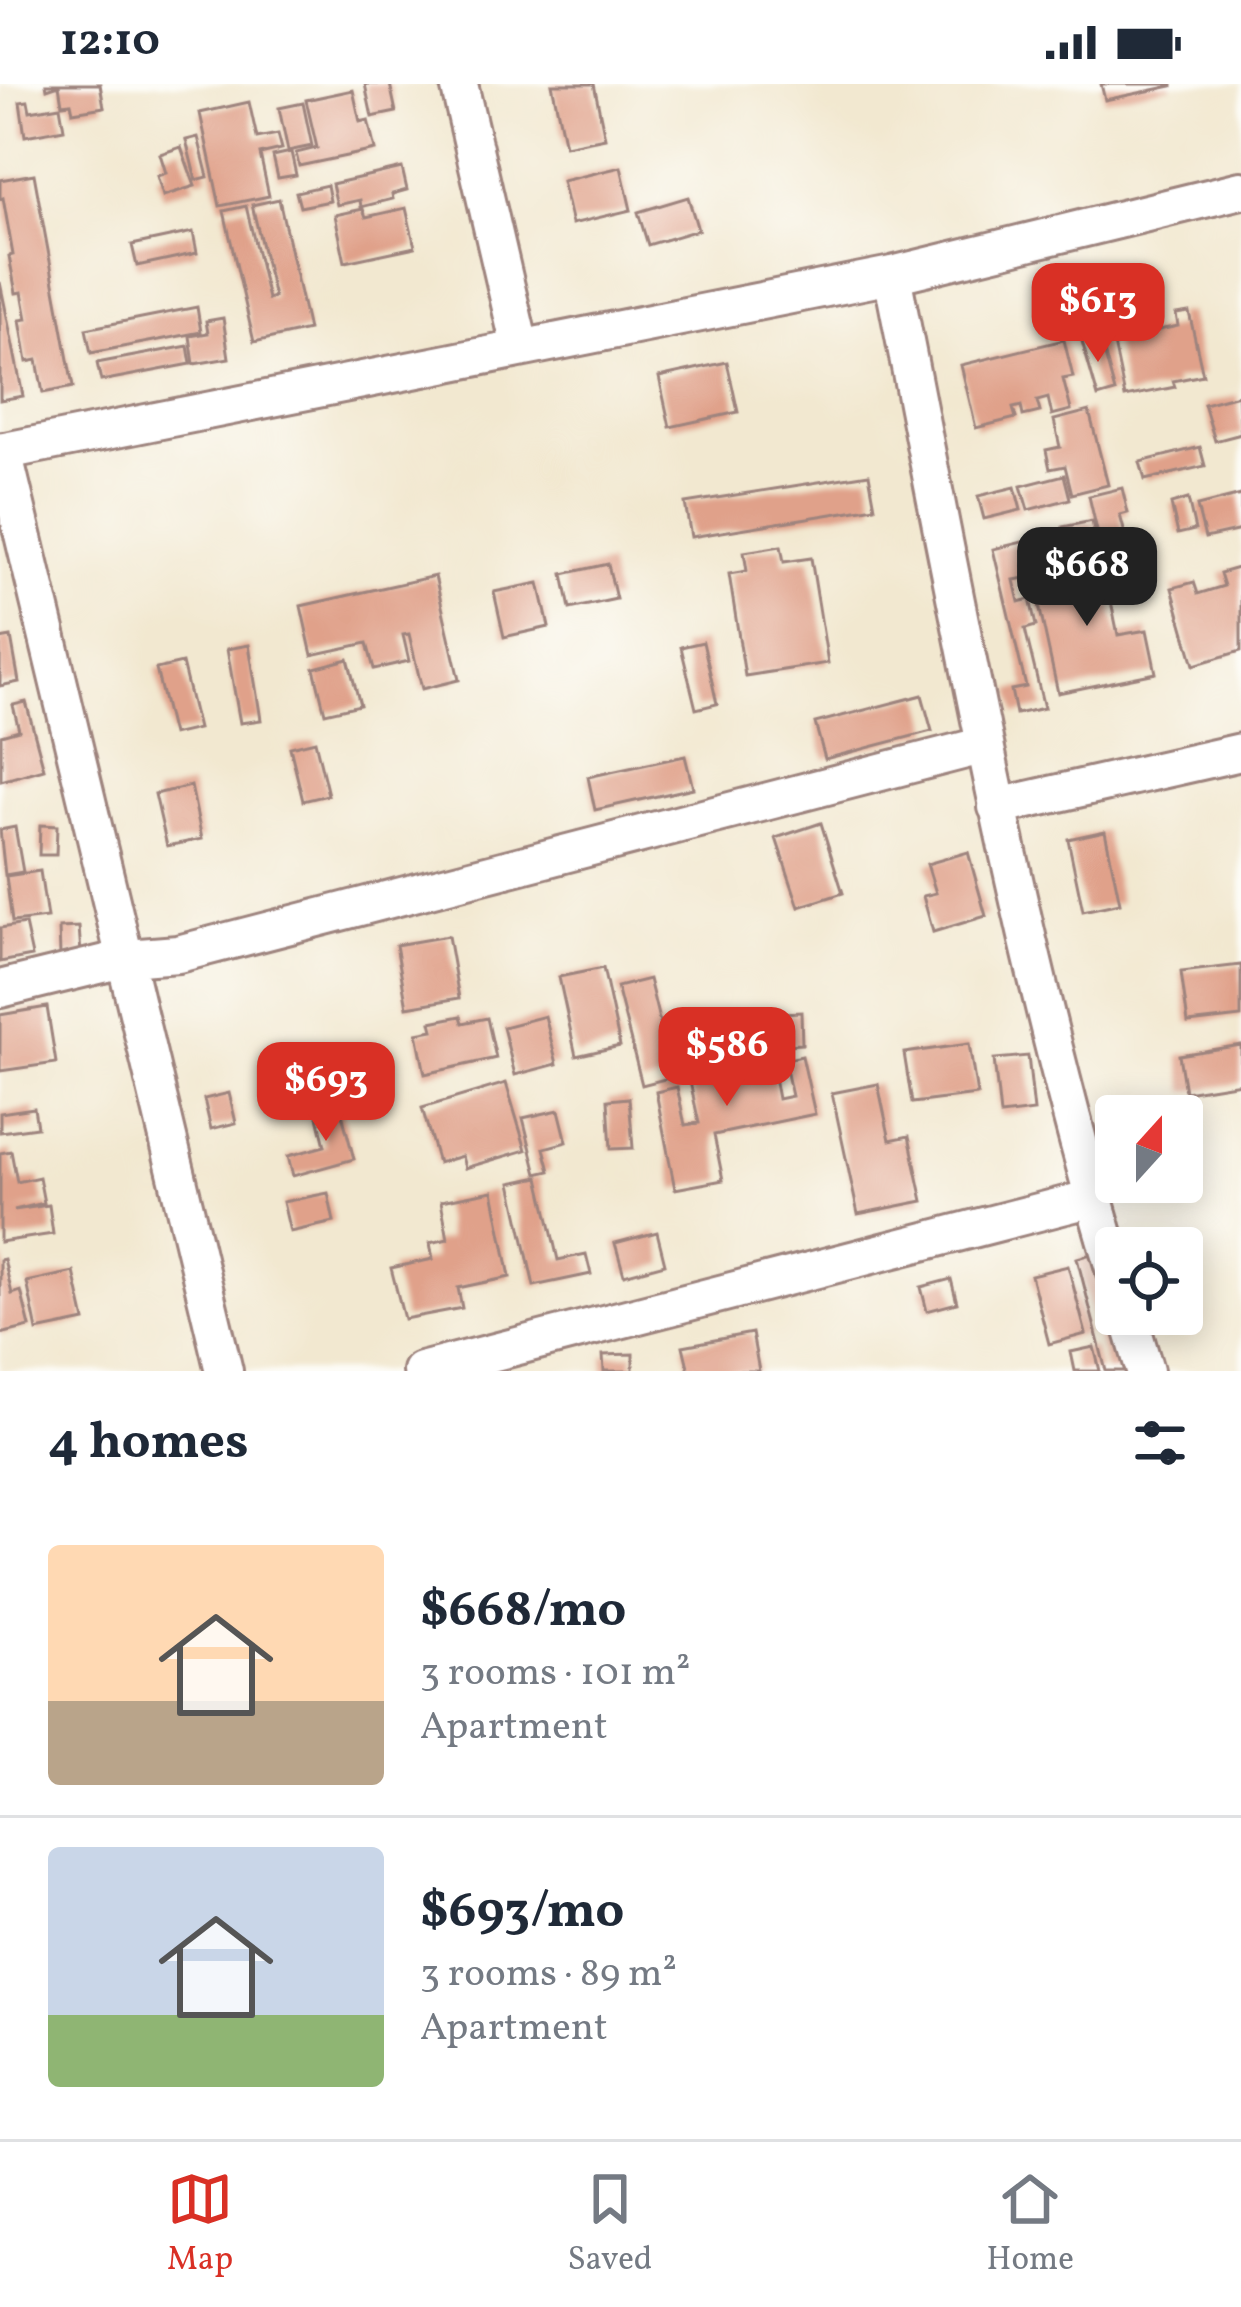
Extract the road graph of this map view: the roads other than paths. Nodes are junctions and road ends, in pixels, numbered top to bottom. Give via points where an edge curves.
1 (459, 84) edge
2 (1241, 190) edge
3 (892, 275) junction
4 (520, 347) junction
5 (1, 452) edge
6 (985, 745) junction
7 (1241, 752) edge
8 (997, 807) junction
9 (127, 958) junction
10 (0, 988) edge
11 (1093, 1198) junction
12 (1102, 1227) edge
13 (1134, 1335) edge
14 (224, 1371) edge
15 (421, 1371) edge
16 (1145, 1371) edge

1 - 4 street
2 - 3 street
3 - 4 street
3 - 6 street
4 - 5 street
5 - 9 street
6 - 8 street
6 - 9 street via 178,954
7 - 8 street
8 - 11 street
9 - 10 street
9 - 14 street
11 - 12 street
11 - 15 street
13 - 16 street

